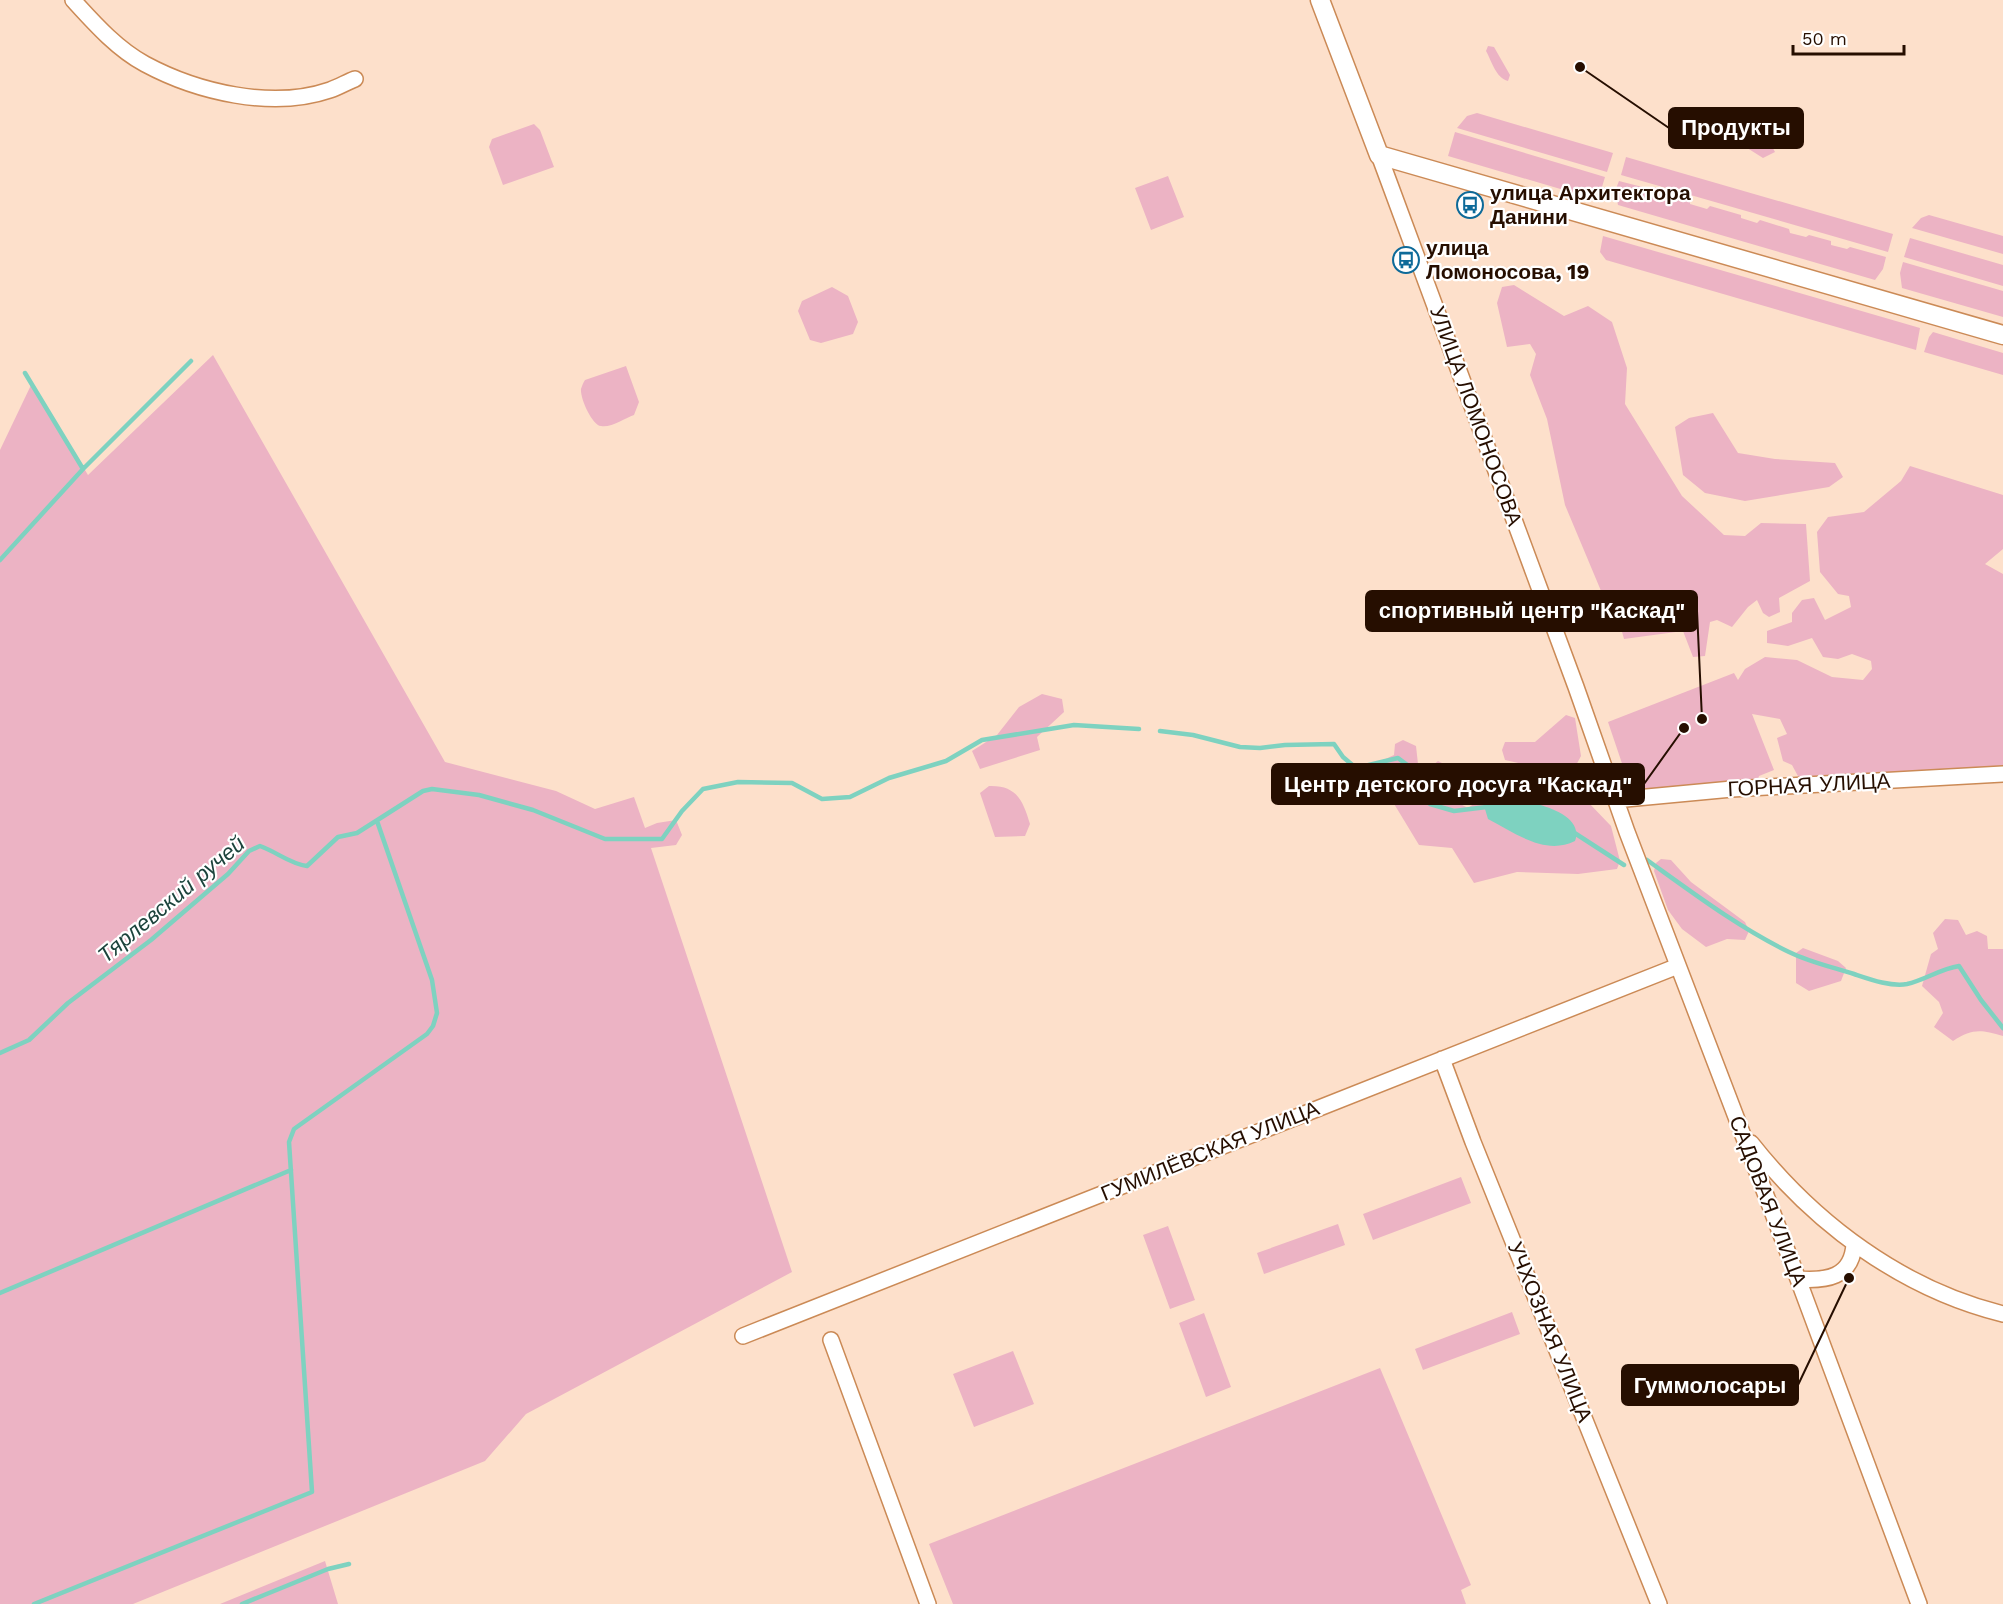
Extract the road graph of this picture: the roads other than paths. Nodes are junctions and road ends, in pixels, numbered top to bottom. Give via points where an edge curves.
1 (73, 0) edge
2 (1320, 0) edge
3 (355, 79) dead end
4 (1379, 155) junction
5 (2003, 335) edge
6 (2003, 774) edge
7 (1615, 800) junction
8 (1678, 966) junction
9 (1442, 1059) junction
10 (1742, 1131) junction
11 (1854, 1244) junction
12 (1798, 1279) junction
13 (2003, 1314) edge
14 (743, 1336) dead end
15 (831, 1340) dead end
16 (928, 1604) edge
17 (1659, 1604) edge
18 (1919, 1604) edge

1 - 3 street via 97,27 144,63 211,91 255,98 295,97 329,90
2 - 4 street, УЛИЦА ЛОМОНОСОВА
4 - 5 street
4 - 7 street, УЛИЦА ЛОМОНОСОВА
6 - 7 street, ГОРНАЯ УЛИЦА via 1732,789
7 - 8 street, САДОВАЯ УЛИЦА
8 - 9 street, ГУМИЛЁВСКАЯ УЛИЦА
8 - 10 street, САДОВАЯ УЛИЦА
9 - 14 street, ГУМИЛЁВСКАЯ УЛИЦА
9 - 17 street, УЧХОЗНАЯ УЛИЦА
10 - 11 street via 1788,1187
10 - 12 street, САДОВАЯ УЛИЦА
11 - 12 street via 1849,1264 1833,1277 1820,1281
11 - 13 street via 1907,1278
12 - 18 street, САДОВАЯ УЛИЦА
15 - 16 street

